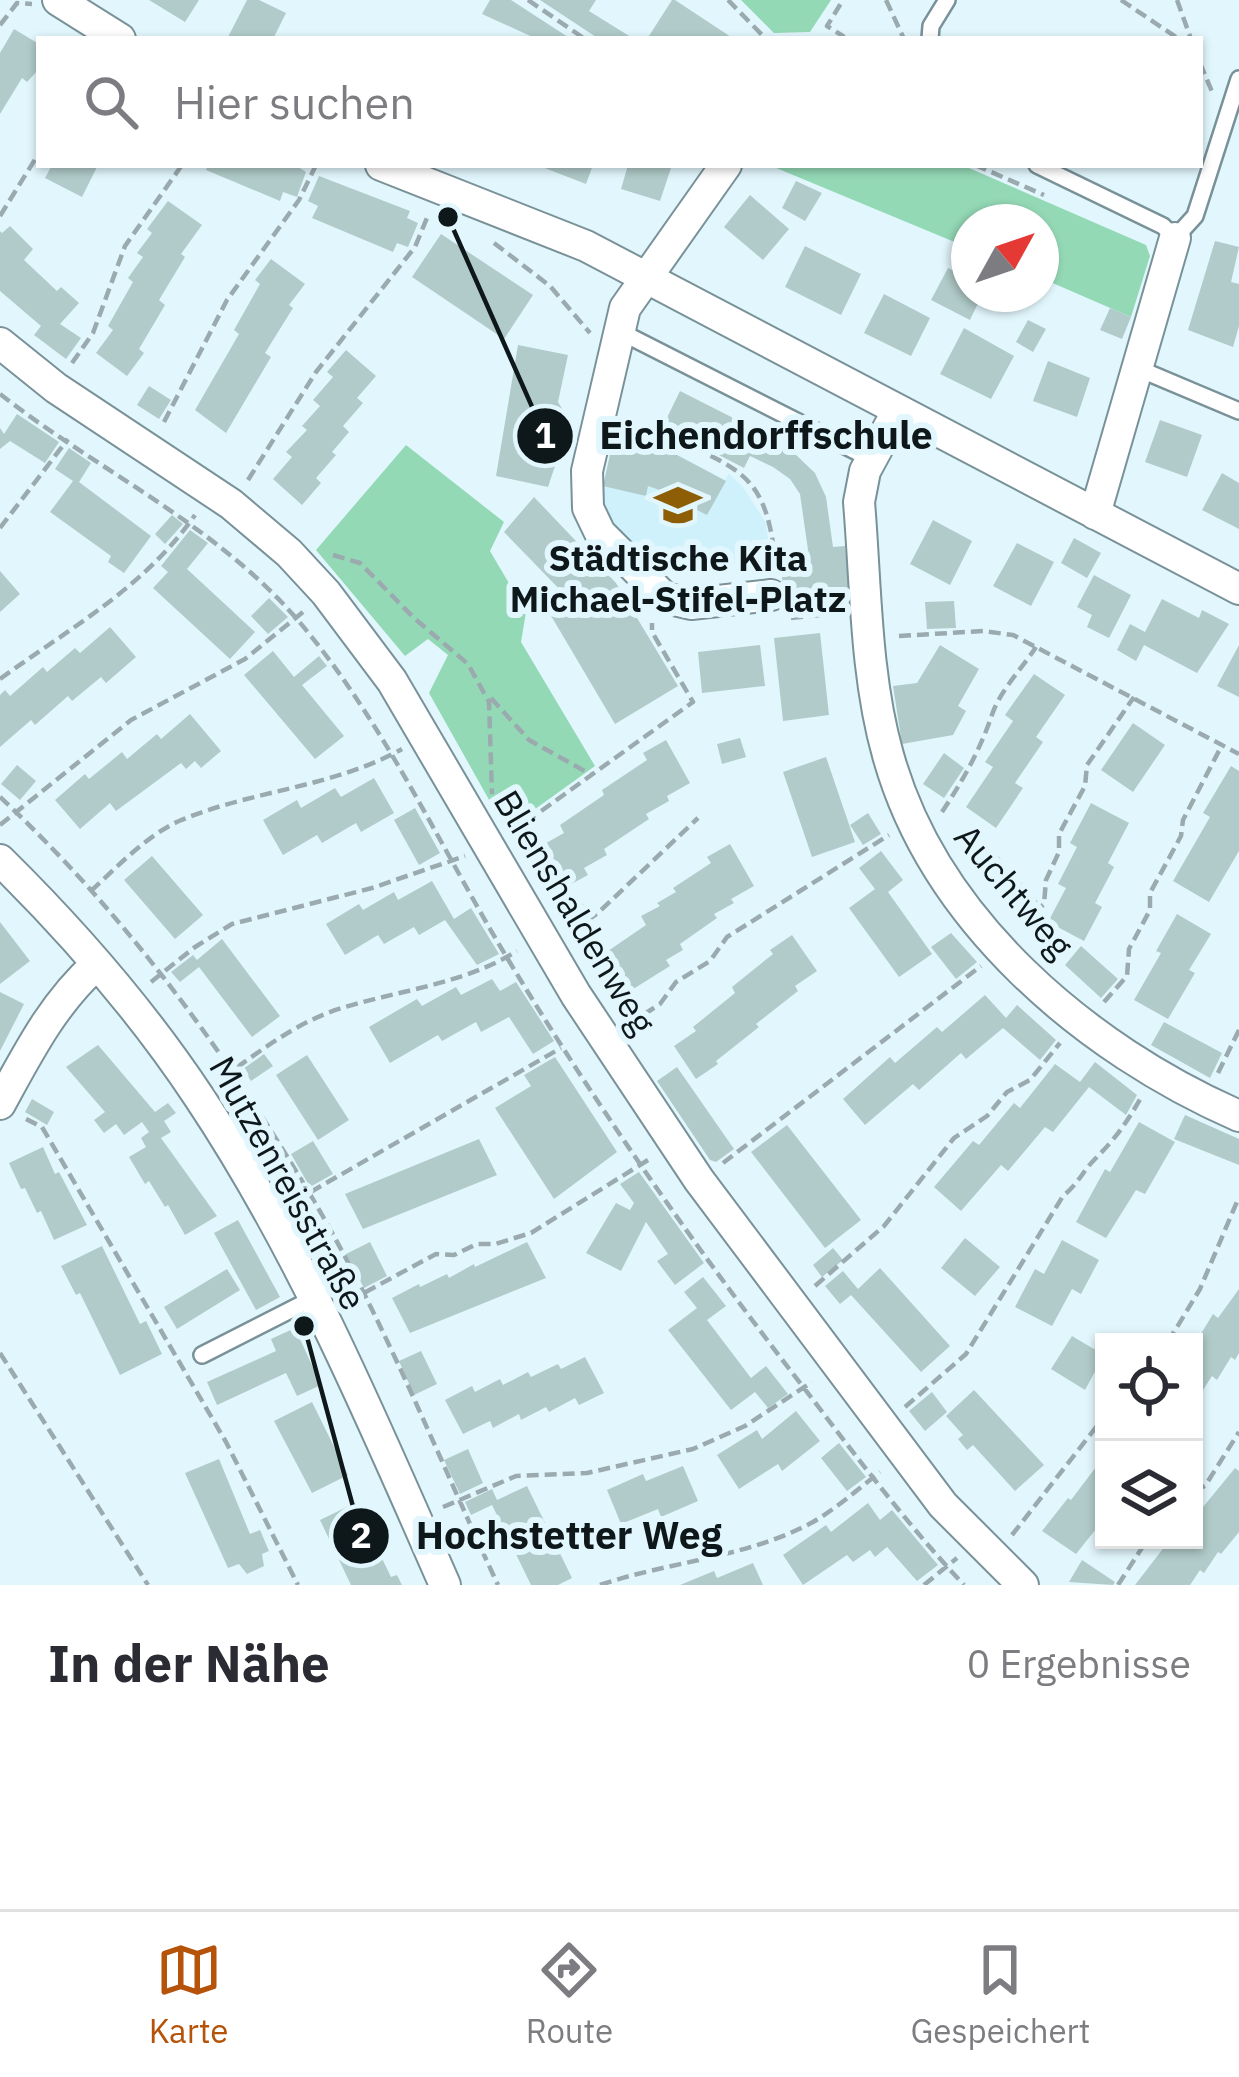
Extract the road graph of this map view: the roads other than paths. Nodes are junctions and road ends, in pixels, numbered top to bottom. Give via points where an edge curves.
1 (58, 0) edge
2 (947, 0) edge
3 (114, 36) edge
4 (930, 36) edge
5 (1239, 79) edge
6 (389, 168) edge
7 (724, 168) edge
8 (1043, 168) edge
9 (1175, 238) junction
10 (646, 278) junction
11 (0, 343) edge
12 (614, 344) junction
13 (1137, 368) junction
14 (1239, 411) edge
15 (897, 412) junction
16 (871, 460) junction
17 (1094, 514) junction
18 (1239, 589) edge
19 (777, 607) road end
20 (0, 860) edge
21 (97, 964) junction
22 (8, 1108) edge
23 (1239, 1116) edge
24 (312, 1299) junction
25 (202, 1355) dead end
26 (445, 1585) edge
27 (1024, 1585) edge

1 - 3 street
2 - 4 lane
5 - 9 lane via 1195,216
6 - 10 street via 586,245
7 - 10 street
8 - 9 lane
9 - 13 street
10 - 12 street
10 - 15 street
11 - 27 street, Blienshaldenweg via 231,504 304,569 378,660 547,946 699,1180 943,1505
12 - 16 lane
12 - 19 street via 587,471 586,496 600,533 674,602
13 - 14 lane
13 - 17 street
15 - 16 street, Auchtweg
15 - 17 street
16 - 23 street, Auchtweg via 859,502 870,639 907,837 955,893 991,954 1156,1073
17 - 18 street
20 - 21 street, Mutzenreisstraße
21 - 22 street via 47,1021
21 - 24 street, Mutzenreisstraße via 222,1132
24 - 25 lane
24 - 26 street, Mutzenreisstraße

